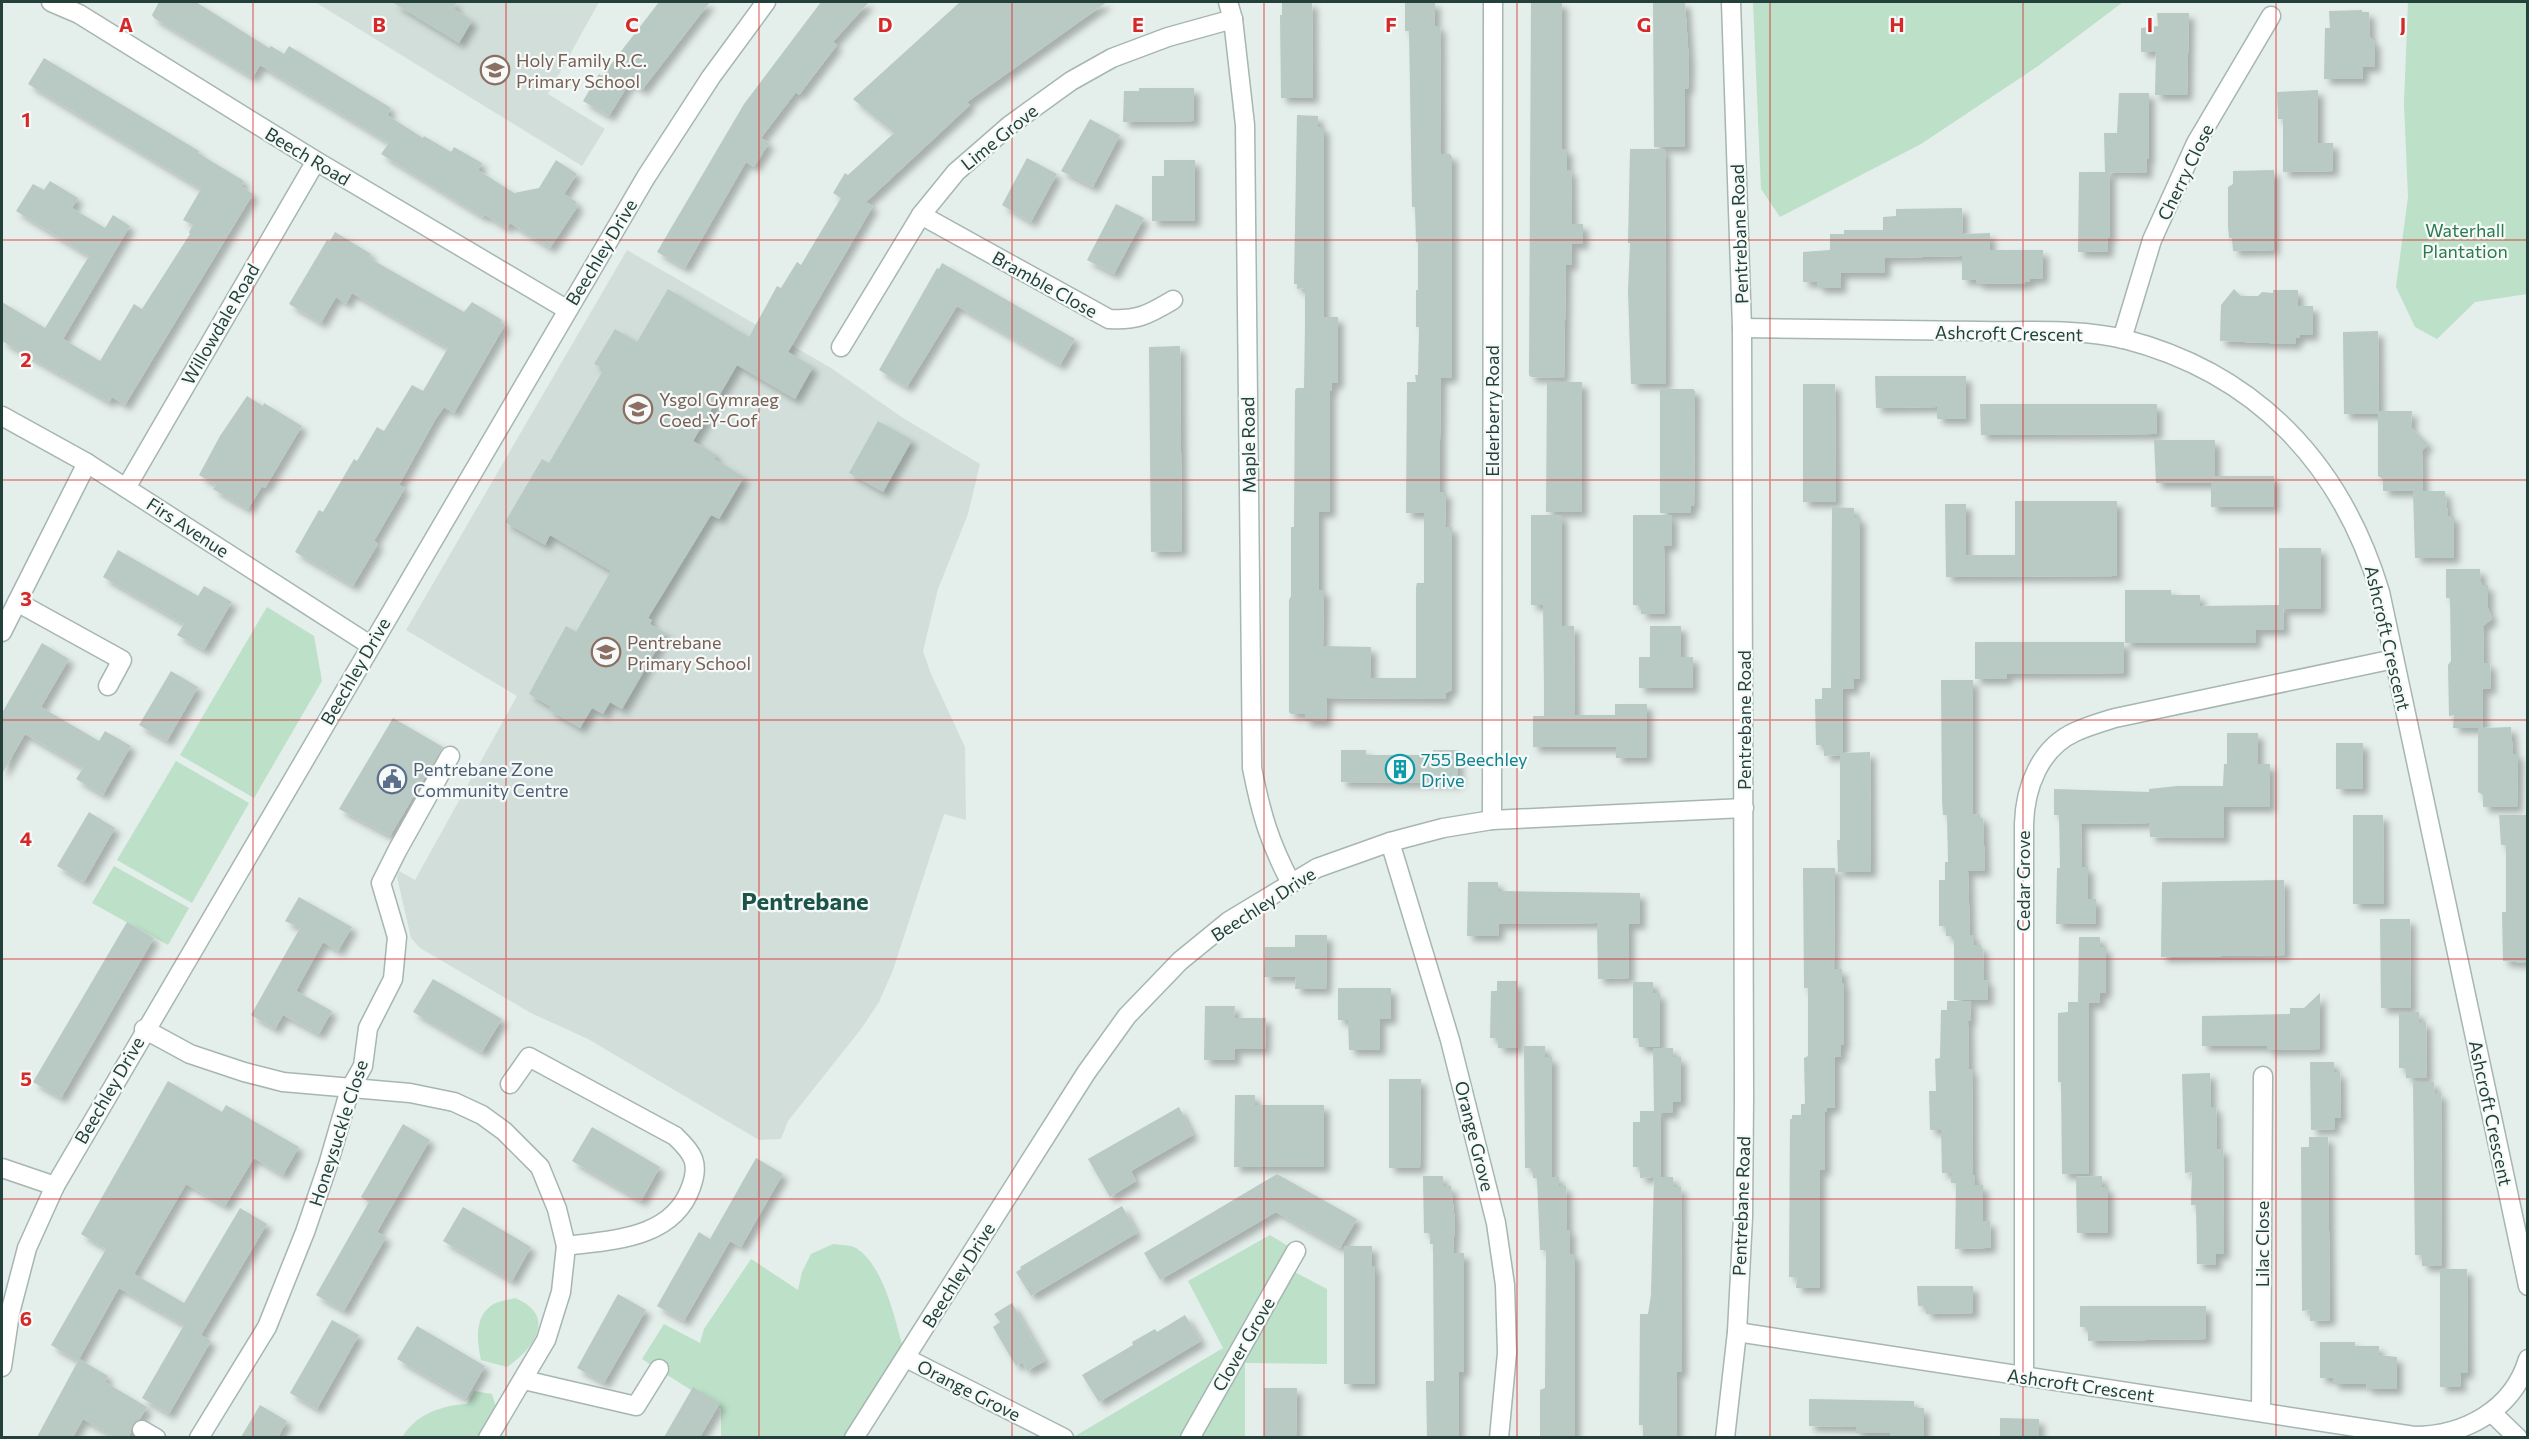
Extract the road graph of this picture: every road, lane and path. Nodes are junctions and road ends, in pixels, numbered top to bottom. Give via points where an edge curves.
1 (51, 2) edge
2 (766, 2) edge
3 (1493, 2) edge
4 (1731, 2) edge
5 (1230, 10) edge
6 (2271, 16) dead end
7 (316, 161) junction
8 (921, 215) junction
9 (1173, 300) dead end
10 (566, 309) junction
11 (1742, 328) junction
12 (2122, 339) junction
13 (841, 347) dead end
14 (2, 416) edge
15 (87, 463) junction
16 (126, 488) junction
17 (17, 602) junction
18 (2, 632) edge
19 (370, 645) junction
20 (2394, 659) junction
21 (108, 686) dead end
22 (450, 756) dead end
23 (1744, 808) junction
24 (1492, 820) junction
25 (1390, 842) junction
26 (1291, 883) junction
27 (144, 1029) junction
28 (2264, 1076) dead end
29 (510, 1084) dead end
30 (350, 1089) junction
31 (2, 1168) edge
32 (55, 1186) junction
33 (566, 1246) junction
34 (1296, 1251) dead end
35 (2528, 1286) edge
36 (1737, 1332) junction
37 (906, 1358) junction
38 (2528, 1359) edge
39 (2, 1367) edge
40 (659, 1369) dead end
41 (2024, 1377) junction
42 (524, 1380) junction
43 (2261, 1412) junction
44 (2491, 1412) junction
45 (199, 1437) edge
46 (488, 1437) edge
47 (854, 1437) edge
48 (1064, 1437) edge
49 (1190, 1437) edge
50 (1498, 1437) edge
51 (1725, 1437) edge
52 (2517, 1437) edge

1 - 7 street, Beech Road via 79,14
2 - 10 street, Beechley Drive via 682,119
3 - 24 street, Elderberry Road
4 - 11 street, Pentrebane Road
5 - 8 street, Lime Grove via 1112,58 1071,81 1010,125 956,172
5 - 26 street, Maple Road via 1245,125 1252,768 1261,816
6 - 12 street, Cherry Close via 2196,143 2152,240
7 - 10 street, Beech Road
7 - 16 street, Willowdale Road
8 - 9 street, Bramble Close via 1109,319 1146,316
8 - 13 street, Lime Grove
10 - 19 street, Beechley Drive
11 - 12 street, Ashcroft Crescent via 2046,332
11 - 23 street, Pentrebane Road
12 - 20 street, Ashcroft Crescent via 2181,358 2212,373 2294,436 2317,463 2349,513 2369,557
14 - 15 street, Firs Avenue
15 - 16 street, Firs Avenue
15 - 17 street
16 - 19 street, Firs Avenue
17 - 18 street
17 - 21 street via 122,660
19 - 27 street, Beechley Drive
20 - 35 street, Ashcroft Crescent
20 - 41 street, Cedar Grove via 2115,718 2062,740 2034,774 2026,798 2024,824
22 - 30 street, Honeysuckle Close via 381,883 397,937 393,979 368,1028 363,1066
23 - 24 street, Beechley Drive
23 - 36 street, Pentrebane Road via 1743,1217
24 - 25 street, Beechley Drive
25 - 26 street, Beechley Drive via 1317,868
25 - 50 street, Orange Grove via 1450,1040 1496,1223 1507,1353
26 - 37 street, Beechley Drive via 1229,921 1180,961 1127,1016 1086,1072
27 - 30 street via 190,1054 244,1072 283,1082
27 - 32 street, Beechley Drive
28 - 43 street, Lilac Close
29 - 33 street via 529,1057 675,1136 690,1151 696,1173 676,1214 653,1230
30 - 33 street via 411,1093 454,1102 482,1115 540,1167 557,1209
30 - 45 street, Honeysuckle Close via 305,1232 267,1327
31 - 32 street
32 - 39 street, Beechley Drive via 27,1248 10,1313
33 - 42 street via 561,1292 546,1340
34 - 49 street, Clover Grove
36 - 41 street, Ashcroft Crescent
36 - 51 street, Pentrebane Road
37 - 47 street, Beechley Drive
37 - 48 street, Orange Grove
38 - 44 street, Ashcroft Crescent via 2508,1396
40 - 42 street via 636,1406
41 - 43 street, Ashcroft Crescent
42 - 46 street
43 - 44 street, Ashcroft Crescent via 2414,1436 2449,1433
44 - 52 street

